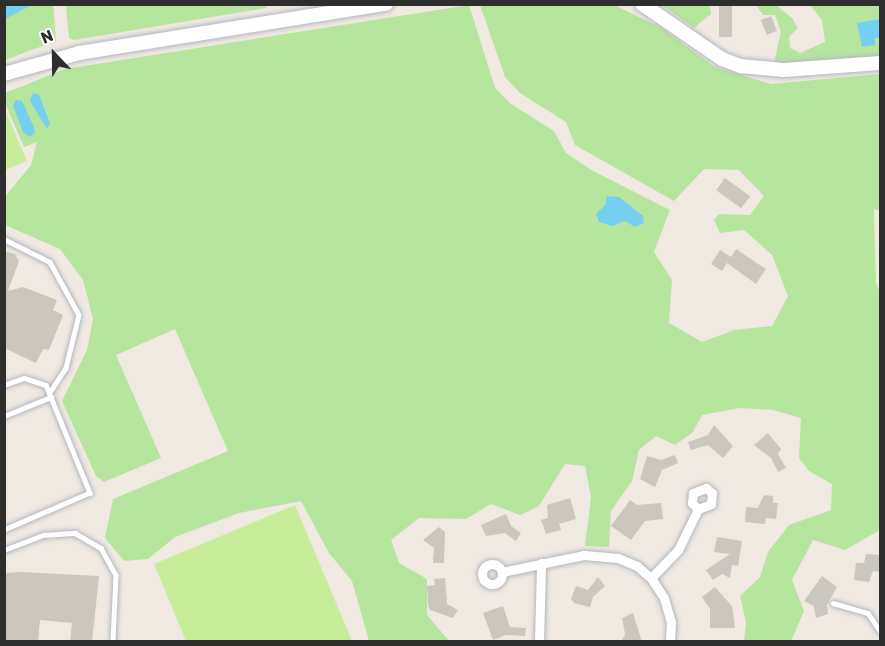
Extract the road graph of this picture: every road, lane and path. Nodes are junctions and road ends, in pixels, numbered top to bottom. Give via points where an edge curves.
1 (386, 4) edge
2 (642, 4) edge
3 (880, 63) edge
4 (4, 74) edge
5 (4, 238) edge
6 (4, 386) edge
7 (51, 395) junction
8 (4, 416) edge
9 (698, 508) dead end
10 (4, 530) edge
11 (4, 550) edge
12 (542, 563) junction
13 (502, 572) dead end
14 (651, 578) junction
15 (833, 603) dead end
16 (880, 631) edge
17 (113, 642) edge
18 (540, 642) edge
19 (670, 642) edge

1 - 4 street via 79,53
2 - 3 street via 722,59 740,66 784,70
5 - 7 lane via 50,262 79,315 66,368
6 - 7 lane via 24,378 46,385
7 - 8 lane
7 - 10 lane via 90,493
9 - 14 street via 678,550
11 - 17 lane via 43,535 75,533 101,548 116,575
12 - 13 street
12 - 14 street via 600,555 637,566
12 - 18 street
14 - 19 street via 664,598 671,622
15 - 16 lane via 868,613

